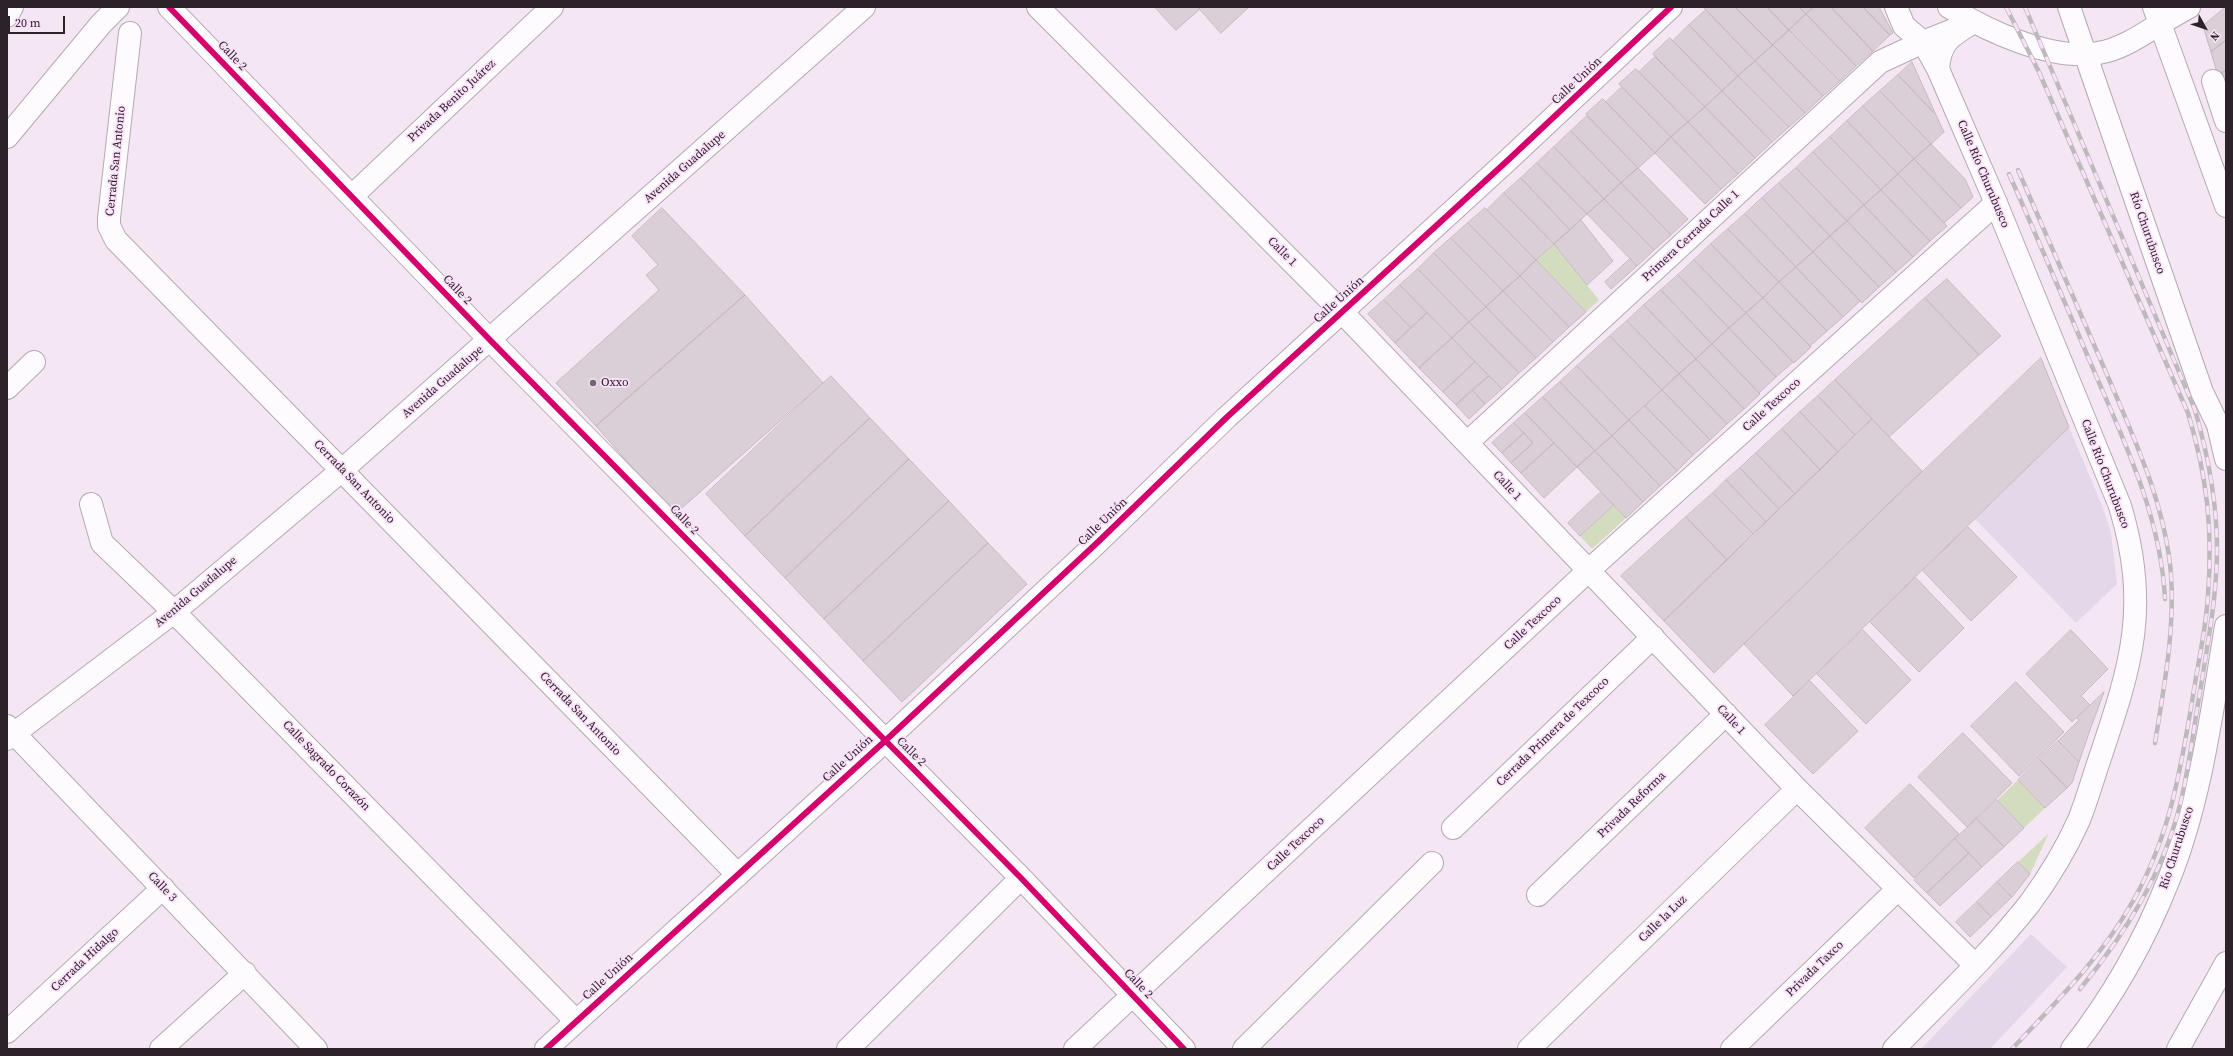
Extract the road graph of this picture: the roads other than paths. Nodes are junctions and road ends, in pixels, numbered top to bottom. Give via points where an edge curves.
1 (12, 7) edge
2 (118, 7) edge
3 (169, 7) edge
4 (552, 7) edge
5 (864, 7) edge
6 (1038, 7) edge
7 (1896, 7) edge
8 (2068, 7) edge
9 (2189, 7) edge
10 (1952, 8) edge
11 (1664, 10) edge
12 (2157, 15) edge
13 (7, 16) edge
14 (1974, 22) junction
15 (130, 33) dead end
16 (1923, 42) junction
17 (2085, 54) junction
18 (1938, 69) junction
19 (2213, 81) dead end
20 (2226, 121) edge
21 (7, 137) edge
22 (352, 196) junction
23 (1996, 203) junction
24 (2226, 206) edge
25 (1342, 312) junction
26 (490, 340) junction
27 (34, 362) dead end
28 (7, 388) edge
29 (1466, 443) junction
30 (2226, 459) edge
31 (342, 470) junction
32 (91, 504) dead end
33 (1588, 571) junction
34 (174, 612) junction
35 (2226, 626) edge
36 (1653, 637) junction
37 (1726, 714) junction
38 (9, 733) edge
39 (885, 741) junction
40 (1797, 789) junction
41 (1453, 828) dead end
42 (1432, 863) dead end
43 (738, 875) junction
44 (1022, 878) junction
45 (163, 888) junction
46 (1898, 889) junction
47 (1538, 895) dead end
48 (2226, 963) edge
49 (1975, 965) junction
50 (245, 973) junction
51 (1134, 996) junction
52 (576, 1021) junction
53 (7, 1032) edge
54 (161, 1049) edge
55 (316, 1049) edge
56 (546, 1049) edge
57 (848, 1049) edge
58 (1075, 1049) edge
59 (1184, 1049) edge
60 (1244, 1049) edge
61 (1529, 1049) edge
62 (1732, 1049) edge
63 (1894, 1049) edge
64 (2072, 1049) edge
65 (2178, 1049) edge

1 - 13 street
2 - 21 street
3 - 22 street, Calle 2
4 - 22 street, Privada Benito Juárez
5 - 26 street, Avenida Guadalupe
6 - 25 street, Calle 1
7 - 16 street, Calle Río Churubusco via 1904,26
8 - 17 street, Río Churubusco
9 - 12 street
10 - 14 street
11 - 25 street, Calle Unión
12 - 17 street via 2134,39 2108,50
12 - 24 street
14 - 16 street, Primera Cerrada Calle 1
14 - 17 street via 2006,38 2062,52
14 - 18 street via 1946,42 1940,50
15 - 31 street, Cerrada San Antonio via 109,218 112,234
16 - 18 street, Calle Río Churubusco
16 - 29 street, Primera Cerrada Calle 1 via 1880,62
17 - 30 street, Río Churubusco via 2202,392 2218,425
18 - 23 street, Calle Río Churubusco
19 - 20 street
22 - 26 street, Calle 2
23 - 33 street, Calle Texcoco
23 - 49 street, Calle Río Churubusco via 2120,506 2132,552 2136,607 2128,670 2079,820 2034,897
25 - 29 street, Calle 1
25 - 39 street, Calle Unión via 1226,418 1094,546
26 - 31 street, Avenida Guadalupe
26 - 39 street, Calle 2
27 - 28 street
29 - 33 street, Calle 1
31 - 34 street, Avenida Guadalupe
31 - 43 street, Cerrada San Antonio
32 - 34 street, Calle Sagrado Corazón via 100,540
33 - 36 street, Calle 1
33 - 51 street, Calle Texcoco
34 - 38 street, Avenida Guadalupe
34 - 52 street, Calle Sagrado Corazón
35 - 64 street, Río Churubusco via 2197,785 2169,879 2122,976
36 - 37 street, Calle 1
36 - 41 street, Cerrada Primera de Texcoco
37 - 40 street, Calle 1
37 - 47 street, Privada Reforma
38 - 45 street, Calle 3
39 - 43 street, Calle Unión
39 - 44 street, Calle 2
40 - 46 street, Calle 1
40 - 61 street, Calle la Luz
42 - 60 street
43 - 52 street, Calle Unión
44 - 51 street, Calle 2
44 - 57 street
45 - 50 street, Calle 3
45 - 53 street, Cerrada Hidalgo
46 - 49 street, Calle 1
46 - 62 street, Privada Taxco
48 - 65 street
49 - 63 street, Calle Río Churubusco
50 - 54 street
50 - 55 street, Calle 3
51 - 58 street, Calle Texcoco
51 - 59 street, Calle 2
52 - 56 street, Calle Unión

